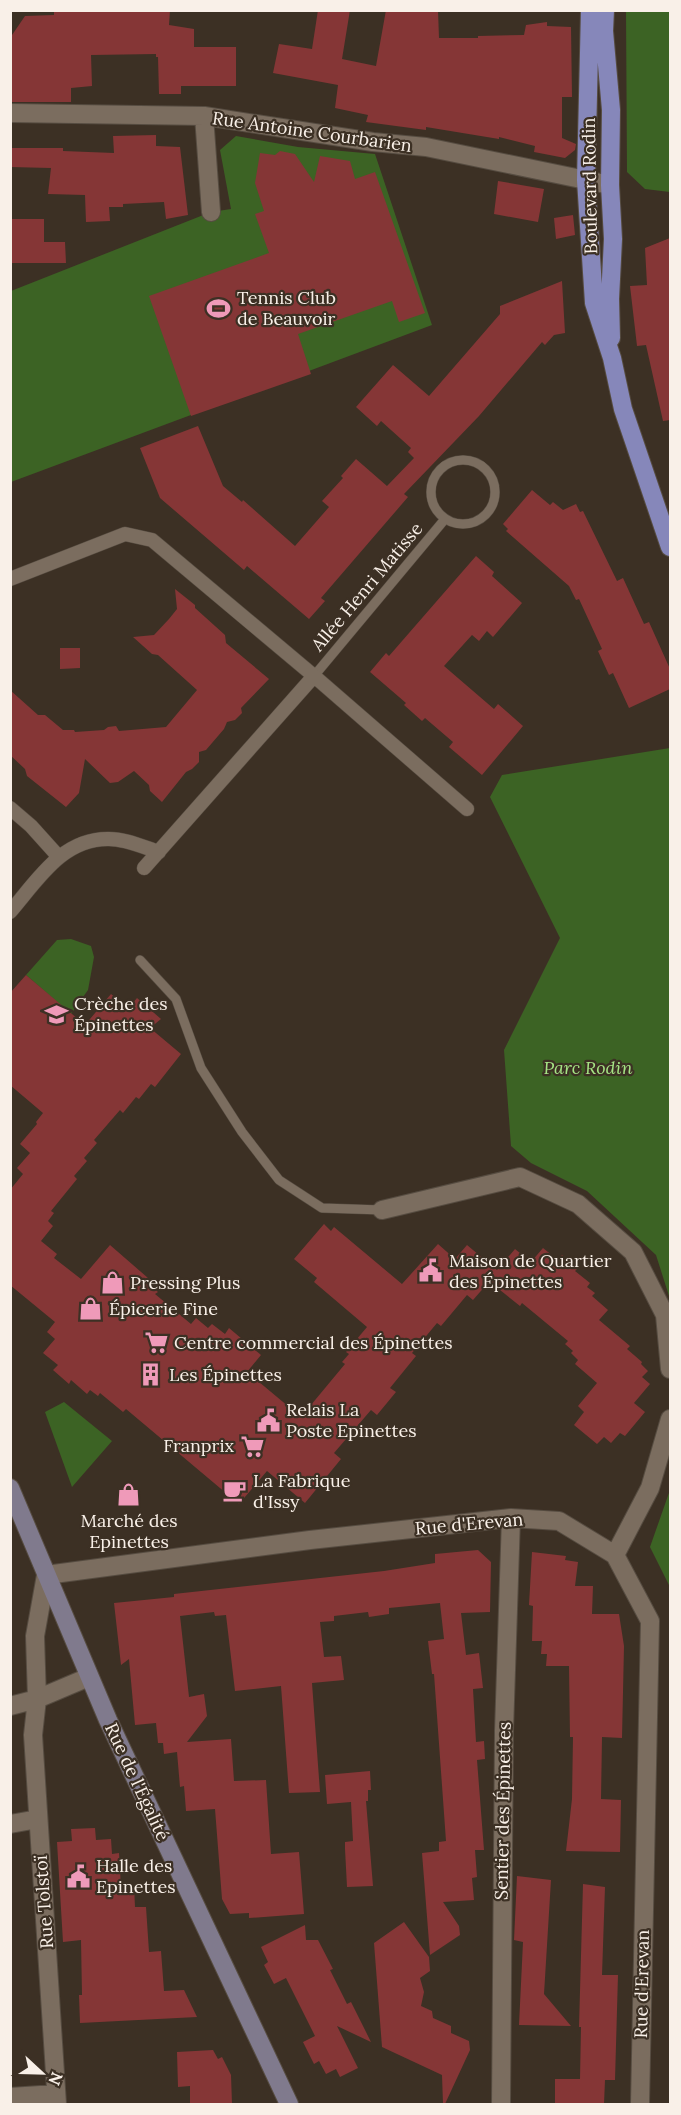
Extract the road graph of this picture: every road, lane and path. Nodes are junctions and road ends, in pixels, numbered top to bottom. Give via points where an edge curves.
1 (590, 10) edge
2 (605, 10) edge
3 (10, 113) edge
4 (204, 116) junction
5 (586, 180) junction
6 (610, 185) junction
7 (211, 212) dead end
8 (612, 358) junction
9 (445, 519) junction
10 (670, 547) edge
11 (10, 579) edge
12 (314, 676) junction
13 (10, 808) edge
14 (467, 809) dead end
15 (159, 852) junction
16 (58, 856) junction
17 (144, 868) dead end
18 (10, 912) edge
19 (140, 960) dead end
20 (382, 1210) joint
21 (670, 1369) edge
22 (670, 1419) edge
23 (10, 1488) edge
24 (511, 1518) junction
25 (615, 1555) junction
26 (46, 1575) junction
27 (89, 1677) junction
28 (37, 1699) junction
29 (10, 1706) edge
30 (38, 1819) junction
31 (10, 1824) edge
32 (10, 2097) edge
33 (57, 2099) edge
34 (289, 2104) edge
35 (501, 2104) edge
36 (640, 2104) edge

1 - 5 main road, Boulevard Rodin
2 - 6 main road, Boulevard Rodin via 611,110
3 - 4 street, Rue Antoine Courbarien
4 - 5 street, Rue Antoine Courbarien via 426,147
4 - 7 street
5 - 6 street, Rue Antoine Courbarien
5 - 8 main road, Boulevard Rodin via 594,303
6 - 8 main road, Boulevard Rodin
8 - 10 main road, Boulevard Rodin via 623,409
9 - 9 lane, Allée Henri Matisse via 455,523 477,522 493,506 495,484 484,466 465,459 437,472 432,481 432,502
9 - 12 lane, Allée Henri Matisse
11 - 12 street via 125,534 152,540
12 - 14 street
12 - 15 street
13 - 16 street
15 - 16 street via 108,838 84,843
15 - 17 street
16 - 18 street
19 - 20 lane via 176,999 201,1068 279,1180 322,1208
20 - 21 street via 520,1177 578,1204 633,1252 665,1315
22 - 25 street via 650,1488
23 - 26 main road, Rue de l'Égalité
24 - 25 street, Rue d'Erevan via 559,1521
24 - 26 street, Rue d'Erevan
24 - 35 street, Sentier des Épinettes via 504,1731
25 - 36 street, Rue d'Erevan via 650,1621
26 - 27 main road, Rue de l'Égalité
26 - 28 street, Rue Tolstoï via 36,1636
27 - 28 street
27 - 34 main road, Rue de l'Égalité
28 - 29 street
28 - 30 street, Rue Tolstoï via 33,1736
30 - 31 street
30 - 33 street, Rue Tolstoï
32 - 33 street

